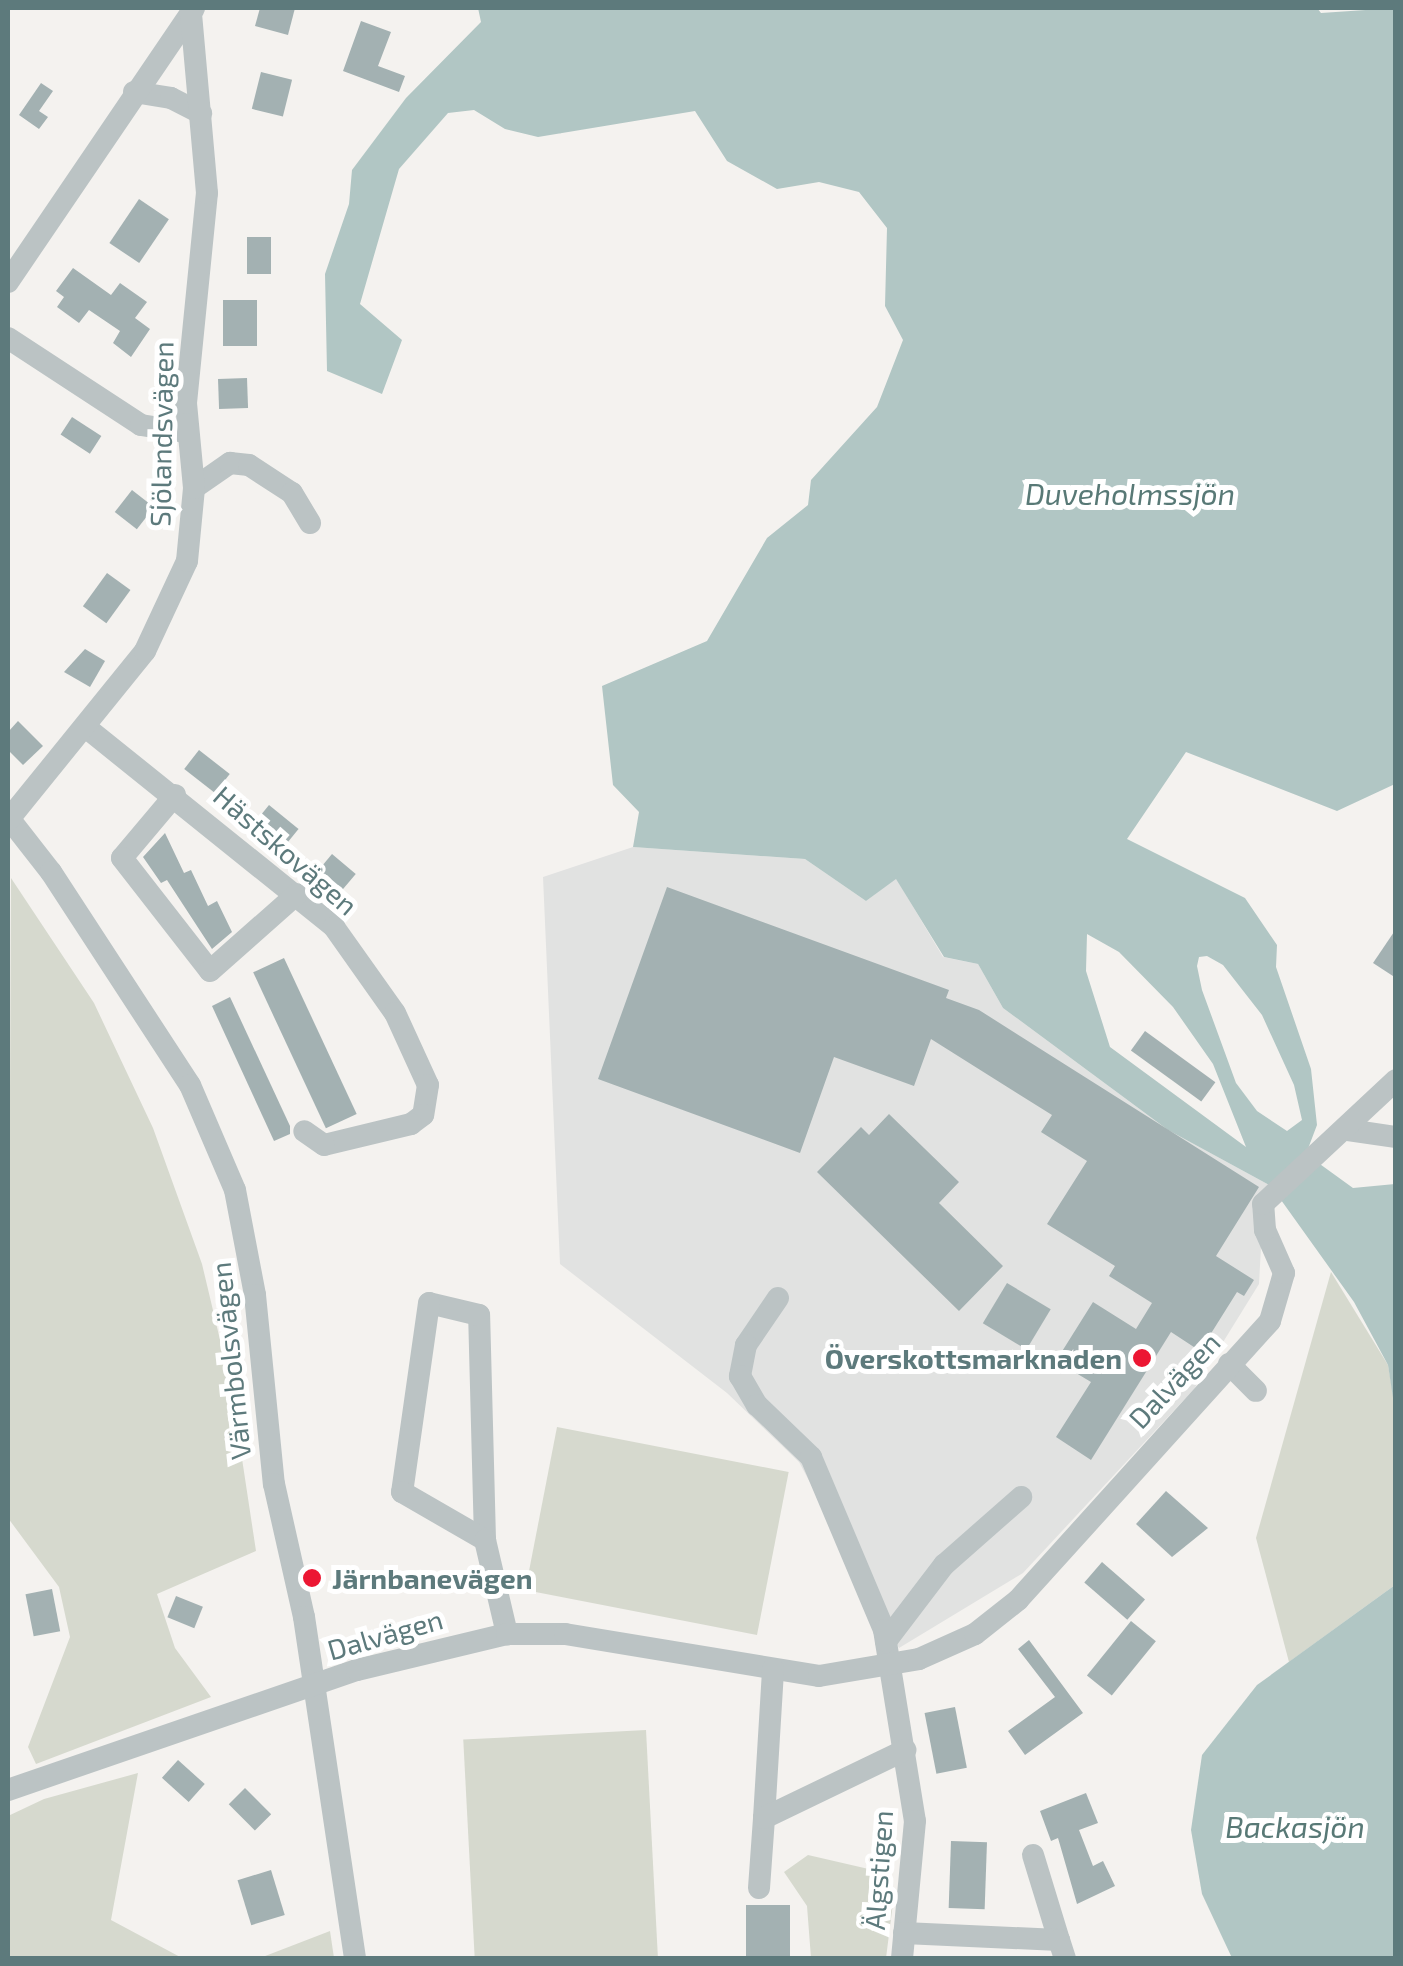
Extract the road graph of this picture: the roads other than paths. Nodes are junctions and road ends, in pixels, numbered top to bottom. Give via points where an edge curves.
1 (193, 10) edge
2 (134, 92) junction
3 (202, 114) junction
4 (8, 282) edge
5 (8, 338) edge
6 (186, 432) junction
7 (194, 488) junction
8 (310, 523) dead end
9 (88, 728) junction
10 (175, 795) junction
11 (8, 818) edge
12 (297, 894) junction
13 (1396, 1080) edge
14 (1348, 1130) junction
15 (304, 1131) dead end
16 (1396, 1137) edge
17 (778, 1298) dead end
18 (1229, 1364) junction
19 (1256, 1391) dead end
20 (1021, 1497) dead end
21 (485, 1540) junction
22 (507, 1634) junction
23 (886, 1641) junction
24 (888, 1667) junction
25 (773, 1670) junction
26 (314, 1686) junction
27 (905, 1750) junction
28 (8, 1790) edge
29 (764, 1818) junction
30 (1033, 1855) dead end
31 (758, 1888) dead end
32 (904, 1933) junction
33 (1062, 1949) edge
34 (355, 1958) edge
35 (902, 1958) edge

1 - 2 street
1 - 3 street, Sjölandsvägen
2 - 3 street via 171,98
2 - 4 street
3 - 6 street, Sjölandsvägen via 207,193
5 - 6 street via 141,426
6 - 7 street, Sjölandsvägen
7 - 8 street via 230,463 249,465 292,493
7 - 9 street, Sjölandsvägen via 178,591
9 - 10 street, Hästskovägen
9 - 11 street, Sjölandsvägen
10 - 12 street, Hästskovägen
10 - 12 street via 122,858 210,971
11 - 26 street, Värmbolsvägen via 134,996 218,1141 246,1236 274,1484
12 - 15 street, Hästskovägen via 378,982 422,1067 427,1103 411,1124 324,1145
13 - 14 street, Dalvägen
14 - 16 street
14 - 18 street, Dalvägen via 1272,1192 1262,1218 1284,1288 1270,1321
17 - 23 street via 746,1345 740,1376 822,1477
18 - 19 street
18 - 24 street, Dalvägen via 999,1616 945,1649
20 - 23 street via 944,1566
21 - 21 street via 402,1492 428,1304 479,1314
21 - 22 street
22 - 25 street, Dalvägen via 579,1636
22 - 26 street, Dalvägen
23 - 24 street
24 - 25 street, Dalvägen via 819,1676
24 - 27 street, Älgstigen
25 - 29 street
26 - 28 street
26 - 34 street, Värmbolsvägen
27 - 29 street
27 - 32 street, Älgstigen via 916,1821
29 - 31 street
30 - 33 street
32 - 33 street
32 - 35 street, Älgstigen

